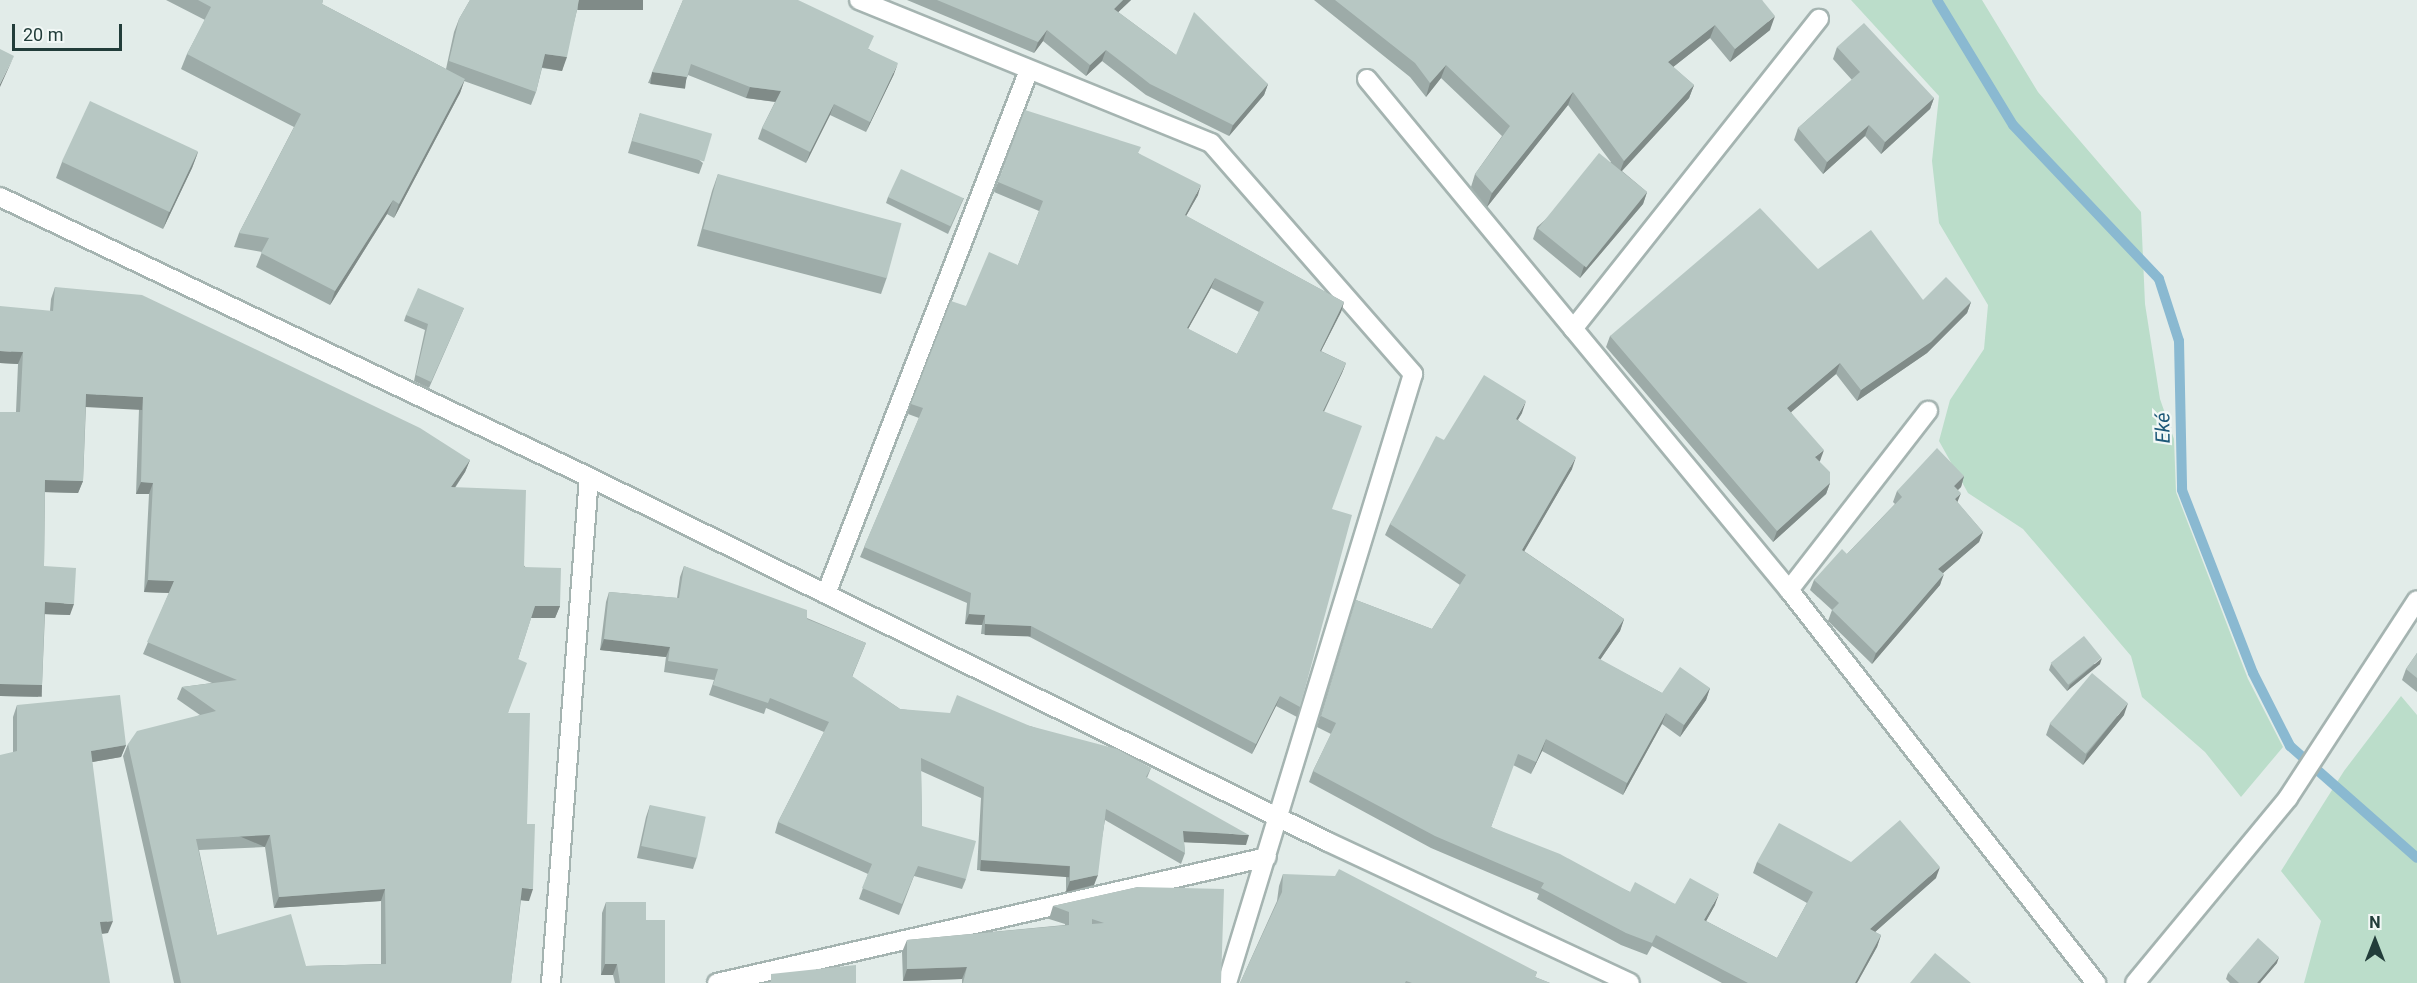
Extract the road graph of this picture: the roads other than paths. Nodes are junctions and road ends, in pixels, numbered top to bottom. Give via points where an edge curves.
1 (860, 0) edge
2 (1819, 19) dead end
3 (1029, 70) junction
4 (1367, 80) dead end
5 (0, 197) edge
6 (1573, 329) junction
7 (1928, 411) dead end
8 (589, 477) junction
9 (1788, 590) junction
10 (826, 594) junction
11 (2417, 600) edge
12 (2411, 621) edge
13 (1279, 818) junction
14 (1267, 857) junction
15 (551, 983) edge
16 (717, 983) edge
17 (1227, 983) edge
18 (1630, 983) edge
19 (2096, 983) edge
20 (2135, 983) edge

1 - 3 street
2 - 6 street
3 - 10 street
3 - 13 street via 1211,143 1413,374
4 - 6 street
5 - 8 street
6 - 9 street
7 - 9 street
8 - 10 street
8 - 15 street
9 - 19 street
10 - 13 street
11 - 12 street
12 - 20 street via 2349,699 2288,798
13 - 14 street
13 - 18 street
14 - 16 street
14 - 17 street

